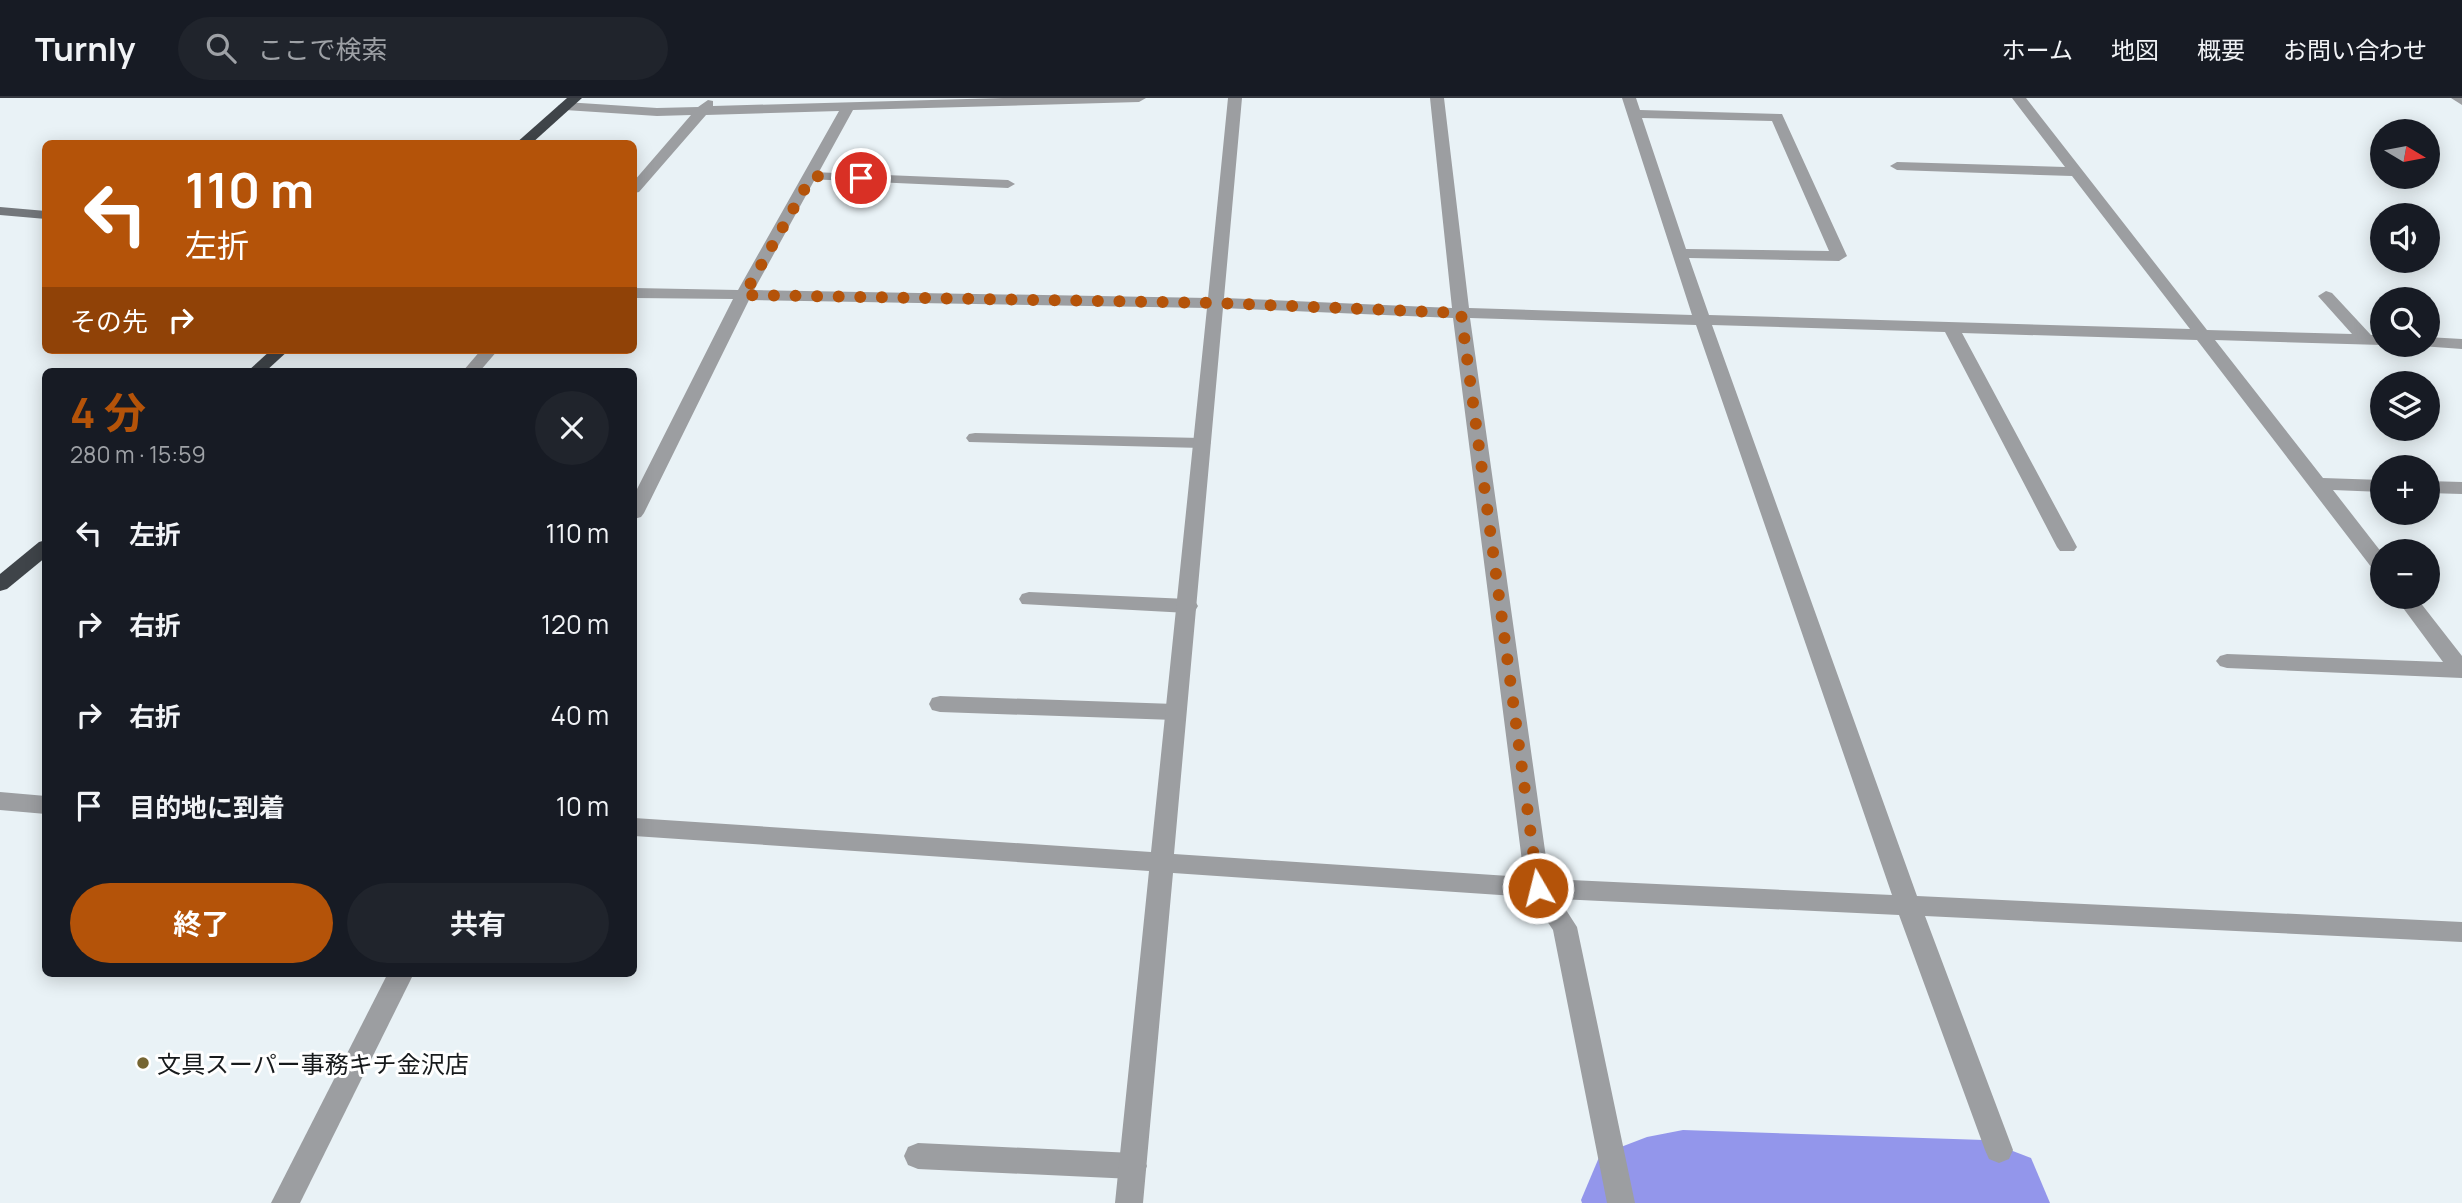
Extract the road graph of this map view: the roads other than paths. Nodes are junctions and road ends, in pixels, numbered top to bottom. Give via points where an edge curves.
1 (714, 98) edge
2 (1139, 98) edge
3 (1236, 98) edge
4 (1437, 98) edge
5 (1629, 98) edge
6 (2019, 98) edge
7 (1046, 100) edge
8 (570, 102) edge
9 (848, 107) junction
10 (702, 111) junction
11 (1634, 114) junction
12 (527, 140) edge
13 (1897, 166) dead end
14 (2076, 172) junction
15 (812, 176) junction
16 (1008, 184) dead end
17 (637, 186) edge
18 (0, 211) edge
19 (42, 215) edge
20 (1679, 253) junction
21 (637, 293) edge
22 (744, 295) junction
23 (2326, 296) dead end
24 (1217, 303) junction
25 (1461, 313) junction
26 (1699, 318) junction
27 (1951, 328) junction
28 (2201, 334) junction
29 (2370, 335) edge
30 (2370, 339) edge
31 (2440, 343) edge
32 (2462, 344) edge
33 (276, 354) edge
34 (486, 354) edge
35 (260, 368) edge
36 (474, 368) edge
37 (975, 438) dead end
38 (1202, 443) junction
39 (2318, 484) junction
40 (2370, 486) edge
41 (2440, 487) edge
42 (2462, 488) edge
43 (637, 507) edge
44 (2067, 547) dead end
45 (42, 549) edge
46 (2370, 551) edge
47 (0, 584) edge
48 (1029, 599) dead end
49 (1188, 606) junction
50 (2414, 609) edge
51 (2227, 661) dead end
52 (2462, 671) edge
53 (940, 704) dead end
54 (1175, 712) junction
55 (0, 801) edge
56 (42, 805) edge
57 (637, 827) edge
58 (1161, 861) junction
59 (1538, 888) junction
60 (1906, 905) junction
61 (2462, 932) edge
62 (399, 977) edge
63 (1999, 1150) dead end
64 (918, 1156) dead end
65 (1133, 1166) junction
66 (285, 1203) edge
67 (1129, 1203) edge
68 (1621, 1203) edge

1 - 10 street
2 - 7 street
3 - 24 street
4 - 25 street
5 - 11 street
6 - 14 street
7 - 9 street
8 - 10 street via 657,112
8 - 12 highway
9 - 10 street
9 - 15 street
10 - 17 street
11 - 20 street
11 - 20 street via 1777,117 1839,256
13 - 14 street
14 - 28 street
15 - 16 street
15 - 22 street
18 - 19 street
20 - 26 street
21 - 22 street
22 - 24 street
22 - 43 street
23 - 29 street
24 - 25 street
24 - 38 street
25 - 26 street
25 - 59 street
26 - 27 street
26 - 60 street
27 - 28 street
27 - 44 street
28 - 30 street
28 - 39 street
31 - 32 street
33 - 35 highway
34 - 36 street
37 - 38 street
38 - 49 street
39 - 40 street
39 - 46 street
41 - 42 street
45 - 47 highway
48 - 49 street
49 - 54 street
50 - 52 street
51 - 52 street
53 - 54 street
54 - 58 street
55 - 56 street
57 - 58 street
58 - 59 street
58 - 65 street
59 - 60 street
59 - 68 street via 1565,927
60 - 61 street
60 - 63 street
62 - 66 street
64 - 65 street
65 - 67 street

